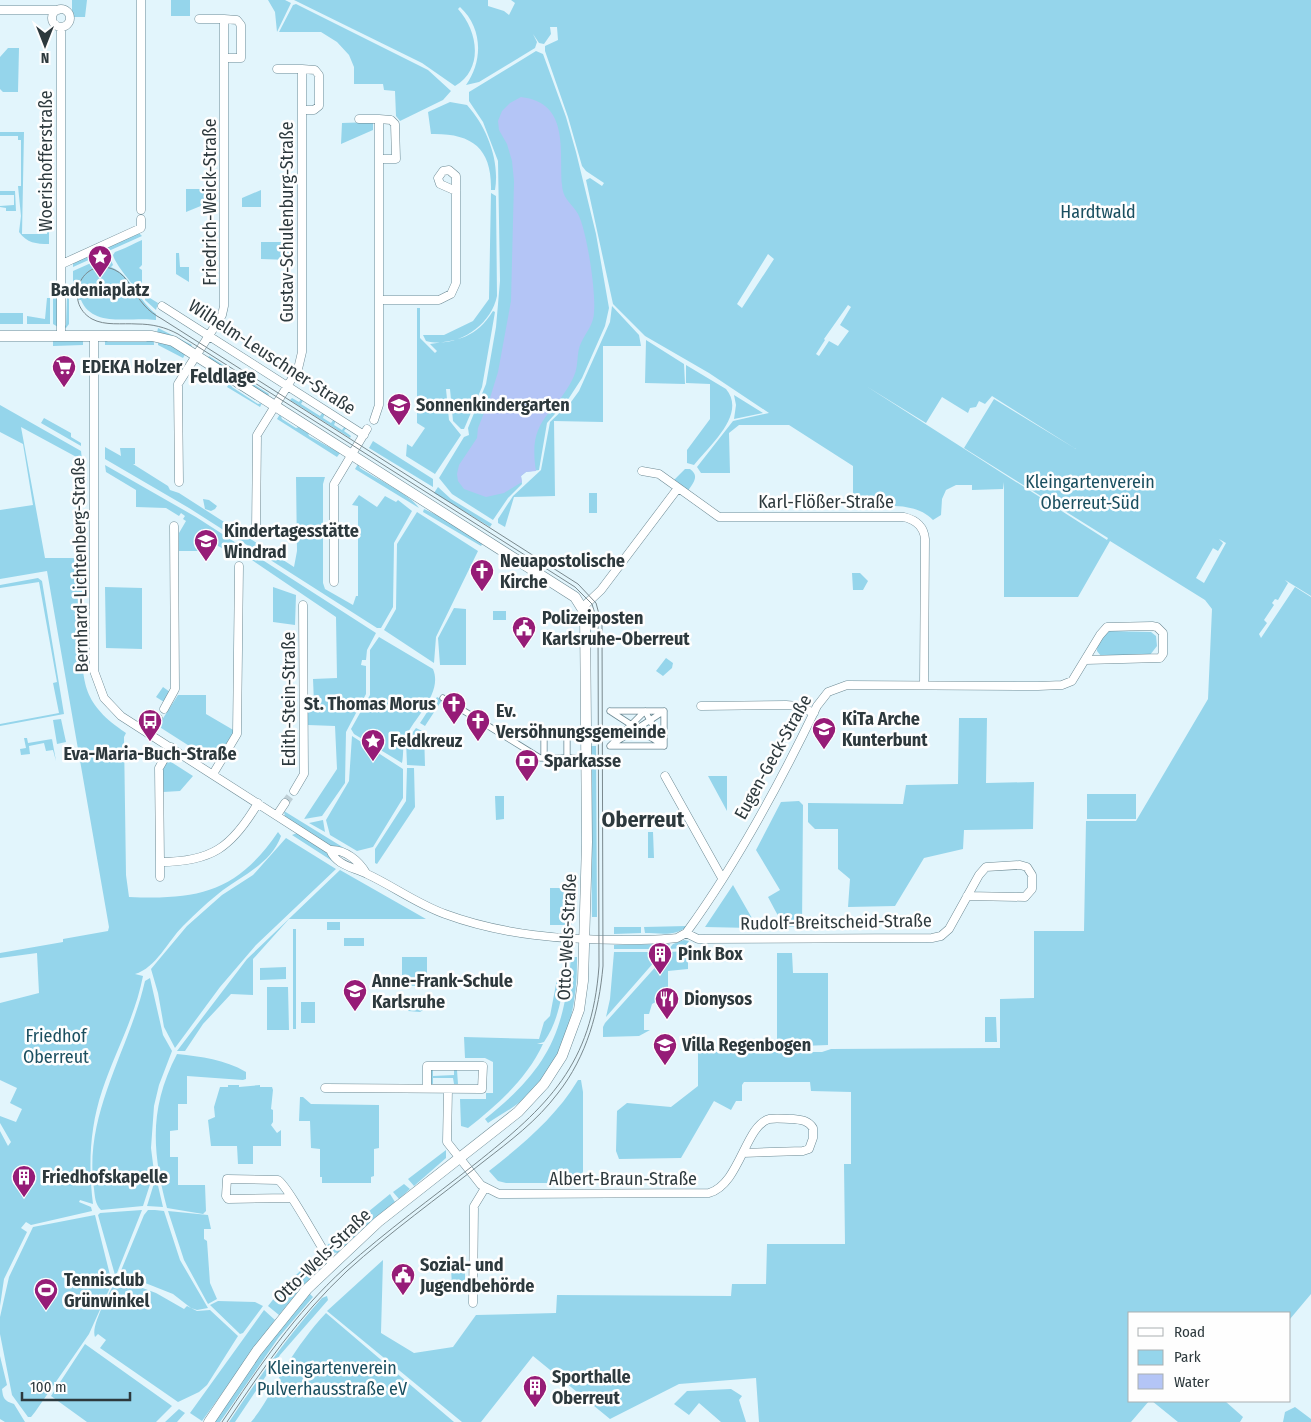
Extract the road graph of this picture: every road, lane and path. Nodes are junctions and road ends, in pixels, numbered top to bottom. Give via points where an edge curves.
1 (141, 0) edge
2 (0, 10) edge
3 (58, 10) junction
4 (200, 19) dead end
5 (224, 19) junction
6 (61, 28) junction
7 (224, 58) junction
8 (277, 69) dead end
9 (302, 69) junction
10 (302, 110) junction
11 (359, 119) dead end
12 (379, 119) junction
13 (379, 159) junction
14 (456, 191) dead end
15 (141, 210) dead end
16 (141, 219) dead end
17 (62, 264) junction
18 (379, 300) junction
19 (162, 306) dead end
20 (0, 336) edge
21 (61, 336) junction
22 (94, 336) junction
23 (209, 336) junction
24 (197, 356) junction
25 (287, 385) junction
26 (274, 406) junction
27 (374, 420) dead end
28 (351, 455) junction
29 (642, 471) dead end
30 (179, 482) dead end
31 (678, 488) junction
32 (174, 526) dead end
33 (256, 531) dead end
34 (238, 566) dead end
35 (334, 582) dead end
36 (304, 605) dead end
37 (583, 606) junction
38 (1086, 660) junction
39 (924, 685) junction
40 (443, 698) dead end
41 (701, 706) dead end
42 (164, 709) dead end
43 (645, 711) junction
44 (664, 711) junction
45 (814, 713) junction
46 (158, 718) dead end
47 (650, 720) junction
48 (631, 725) junction
49 (637, 728) junction
50 (149, 733) junction
51 (567, 735) junction
52 (574, 735) dead end
53 (610, 746) junction
54 (664, 746) junction
55 (171, 747) junction
56 (543, 755) junction
57 (567, 758) junction
58 (574, 758) dead end
59 (213, 774) junction
60 (666, 776) dead end
61 (294, 790) tunnel mouth
62 (258, 803) junction
63 (285, 803) tunnel mouth
64 (277, 815) junction
65 (160, 862) junction
66 (160, 877) dead end
67 (722, 878) junction
68 (967, 896) junction
69 (686, 933) junction
70 (585, 939) junction
71 (325, 1088) dead end
72 (427, 1088) junction
73 (448, 1089) junction
74 (743, 1153) junction
75 (460, 1158) junction
76 (485, 1188) junction
77 (292, 1198) junction
78 (332, 1264) junction
79 (474, 1303) dead end
80 (209, 1422) edge

1 - 15 street
2 - 3 street
3 - 6 street, Woerishofferstraße via 52,19
3 - 6 street, Woerishofferstraße via 64,10 70,16 68,24
4 - 5 street
5 - 7 street, Friedrich-Weick-Straße
5 - 7 street via 237,20 242,29 242,58
6 - 17 street, Woerishofferstraße
7 - 23 street, Friedrich-Weick-Straße via 225,300 222,315
8 - 9 street
9 - 10 street, Gustav-Schulenburg-Straße
9 - 10 street, Gustav-Schulenburg-Straße via 315,70 319,77 318,106 314,110
10 - 25 street, Gustav-Schulenburg-Straße via 302,352 301,362
11 - 12 street
12 - 13 street
12 - 13 street via 391,120 395,124 396,159
13 - 18 street
14 - 18 street via 456,282 452,294 439,300
16 - 17 street via 141,228
17 - 21 street
18 - 27 street via 379,405
19 - 23 street, Wilhelm-Leuschner-Straße
20 - 21 street
21 - 22 street
22 - 24 street via 162,337
22 - 50 street, Bernhard-Lichtenberg-Straße via 94,671 99,689 111,707
23 - 24 street, Friedrich-Weick-Straße
23 - 25 street, Wilhelm-Leuschner-Straße
24 - 26 street
24 - 30 street, Friedrich-Weick-Straße via 178,386
25 - 26 street, Gustav-Schulenburg-Straße
25 - 28 street, Wilhelm-Leuschner-Straße via 366,432
26 - 28 street
26 - 33 street, Gustav-Schulenburg-Straße via 256,437
28 - 35 street via 334,486
28 - 37 street via 575,597
29 - 31 street, Karl-Flößer-Straße via 659,474
31 - 37 street via 601,590
31 - 39 street, Karl-Flößer-Straße via 722,517 904,517 917,523 925,539
32 - 42 street via 175,688
34 - 59 street via 237,734
36 - 61 street, Edith-Stein-Straße via 304,774
37 - 70 street, Otto-Wels-Straße via 587,709
38 - 38 street, Eugen-Geck-Straße via 1160,658 1163,654 1162,633 1152,626 1108,626
38 - 39 street, Eugen-Geck-Straße via 1072,681 1062,685
39 - 45 street, Eugen-Geck-Straße via 842,686 824,696
40 - 56 street via 532,754
41 - 45 street via 786,705
43 - 44 street
43 - 47 street
43 - 48 street
43 - 48 street via 610,711
44 - 47 street
44 - 54 street
45 - 67 street, Eugen-Geck-Straße
46 - 50 street
47 - 49 street
47 - 54 street
48 - 49 street
48 - 53 street
49 - 53 street
49 - 54 street
50 - 55 street, Bernhard-Lichtenberg-Straße
51 - 52 street
51 - 56 street via 544,736
51 - 57 street
53 - 54 street
55 - 59 street, Bernhard-Lichtenberg-Straße
55 - 65 street via 159,768
56 - 57 street
57 - 58 street
59 - 62 street, Bernhard-Lichtenberg-Straße
60 - 67 street
62 - 64 street, Bernhard-Lichtenberg-Straße
62 - 65 street via 236,835 214,853 188,862
63 - 64 street
64 - 70 street, Bernhard-Lichtenberg-Straße via 330,850 338,861 423,905 464,921 530,936
65 - 66 street
67 - 69 street, Eugen-Geck-Straße
68 - 68 street, Rudolf-Breitscheid-Straße via 1025,896 1032,888 1032,875 1027,867 1020,865 986,867
68 - 69 street, Rudolf-Breitscheid-Straße via 948,929 941,936 932,938 698,939
69 - 70 street, Eugen-Geck-Straße via 677,938
70 - 75 street, Otto-Wels-Straße via 579,1010 562,1056 531,1098
71 - 72 street
72 - 73 street
72 - 73 street via 427,1066 483,1066 482,1089
73 - 75 street via 447,1142
74 - 74 street, Albert-Braun-Straße via 803,1152 809,1149 813,1128 804,1120 769,1119 760,1125
74 - 76 street, Albert-Braun-Straße via 725,1184 709,1193 507,1195
75 - 76 street
75 - 78 street, Otto-Wels-Straße
76 - 79 street via 474,1206
77 - 77 street via 228,1198 226,1182 227,1179 278,1180
77 - 78 street
78 - 80 street, Otto-Wels-Straße via 283,1316

